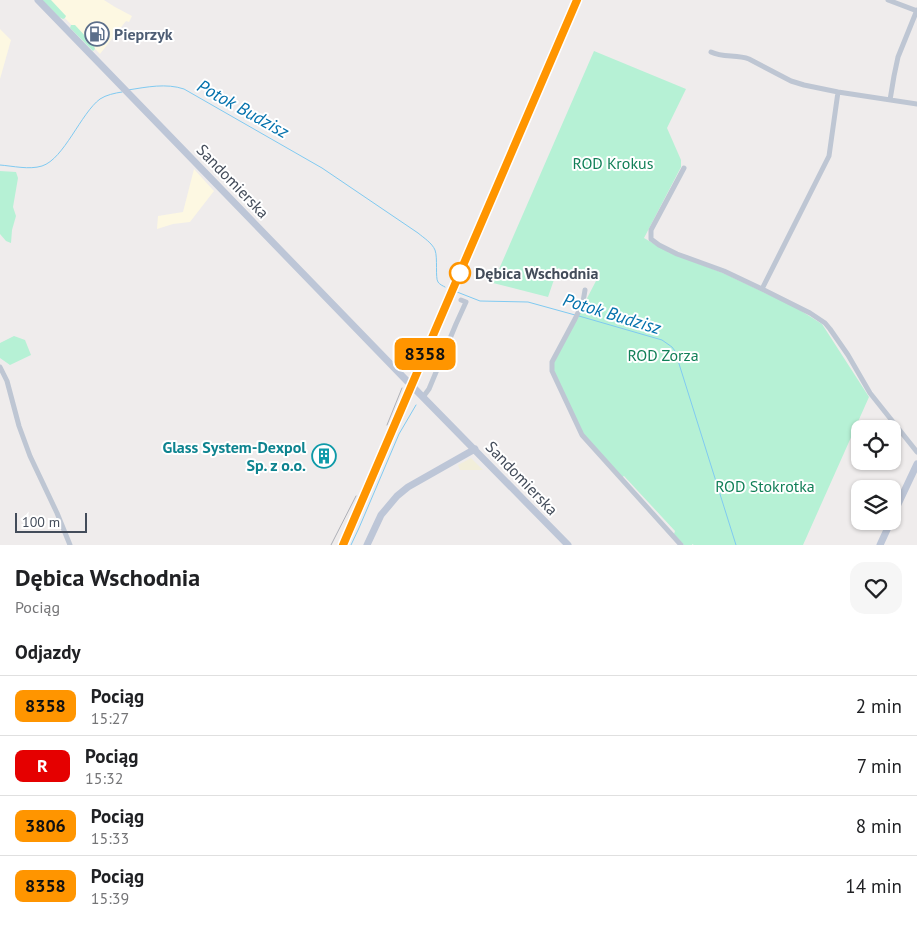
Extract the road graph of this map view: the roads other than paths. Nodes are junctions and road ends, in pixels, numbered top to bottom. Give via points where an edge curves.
1 (38, 0) edge
2 (888, 0) edge
3 (917, 10) edge
4 (711, 52) dead end
5 (838, 92) junction
6 (890, 100) junction
7 (917, 104) edge
8 (684, 168) dead end
9 (762, 289) junction
10 (585, 290) dead end
11 (473, 303) dead end
12 (0, 367) edge
13 (407, 381) dead end
14 (413, 387) dead end
15 (423, 397) junction
16 (474, 449) junction
17 (917, 452) edge
18 (917, 464) edge
19 (901, 498) edge
20 (886, 530) edge
21 (70, 545) edge
22 (367, 545) edge
23 (568, 545) edge
24 (680, 545) edge
25 (880, 545) edge

1 - 13 street, Sandomierska
2 - 3 street
3 - 6 street via 898,58
4 - 5 street via 742,56 791,81
5 - 6 street
5 - 9 street via 829,156
6 - 7 street
8 - 9 street via 651,230 651,239 677,254
9 - 17 street via 825,323 876,400
10 - 24 street via 583,302 552,362 552,371 580,433
11 - 15 street via 463,301
12 - 21 street via 30,456
14 - 15 street, Sandomierska
15 - 16 street, Sandomierska
16 - 22 street via 397,496 381,515
16 - 23 street, Sandomierska
18 - 19 street
20 - 25 street

